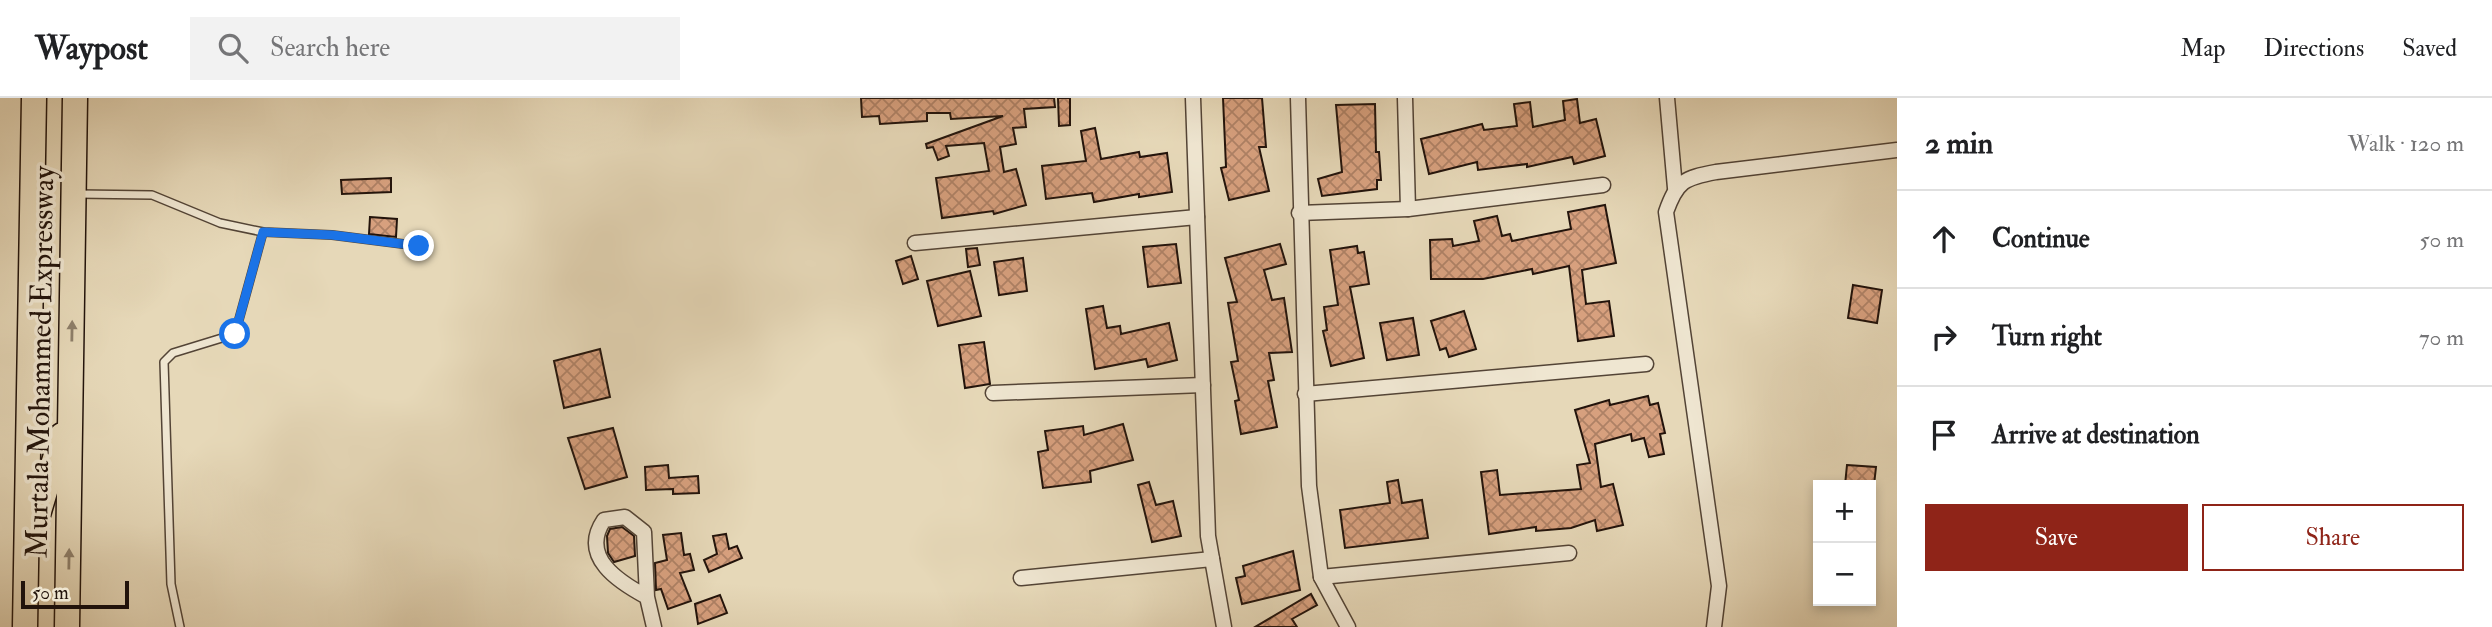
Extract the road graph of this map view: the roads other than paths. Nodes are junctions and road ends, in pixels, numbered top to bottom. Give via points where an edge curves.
1 (34, 98) edge
2 (75, 98) edge
3 (1194, 98) edge
4 (1298, 98) edge
5 (1405, 98) edge
6 (1667, 98) edge
7 (1897, 150) edge
8 (1603, 185) dead end
9 (1675, 188) junction
10 (74, 194) junction
11 (1408, 209) junction
12 (1299, 214) junction
13 (1197, 217) junction
14 (263, 232) junction
15 (915, 243) dead end
16 (419, 246) dead end
17 (1646, 364) dead end
18 (1203, 385) junction
19 (993, 393) dead end
20 (1305, 394) junction
21 (71, 404) junction
22 (28, 549) junction
23 (1569, 554) dead end
24 (1212, 559) junction
25 (1321, 577) junction
26 (1021, 578) dead end
27 (647, 597) junction
28 (25, 627) edge
29 (67, 627) edge
30 (180, 627) edge
31 (654, 627) edge
32 (1224, 627) edge
33 (1348, 627) edge
34 (1714, 627) edge

1 - 22 highway, Murtala Mohammed Expressway
2 - 10 highway, Murtala Mohammed Expressway
3 - 13 street
4 - 12 street
5 - 11 street
6 - 9 street
7 - 9 street via 1716,172 1692,177
8 - 11 street
9 - 34 street via 1666,212 1718,586
10 - 14 lane via 152,195 219,223
21 -> 10 highway, Murtala Mohammed Expressway
11 - 12 street
12 - 20 street
13 - 15 street
13 - 18 street
14 - 16 lane
14 - 30 lane via 235,334 173,353 164,362 172,584
17 - 20 street
18 - 19 street
18 - 24 street
20 - 25 street via 1309,486
21 - 22 highway
29 -> 21 highway, Murtala Mohammed Expressway
22 - 28 highway, Murtala Mohammed Expressway
23 - 25 street
24 - 26 street
24 - 32 street
25 - 33 street
27 - 27 street via 644,532 625,517 604,520 597,531 597,551 614,579
27 - 31 street

